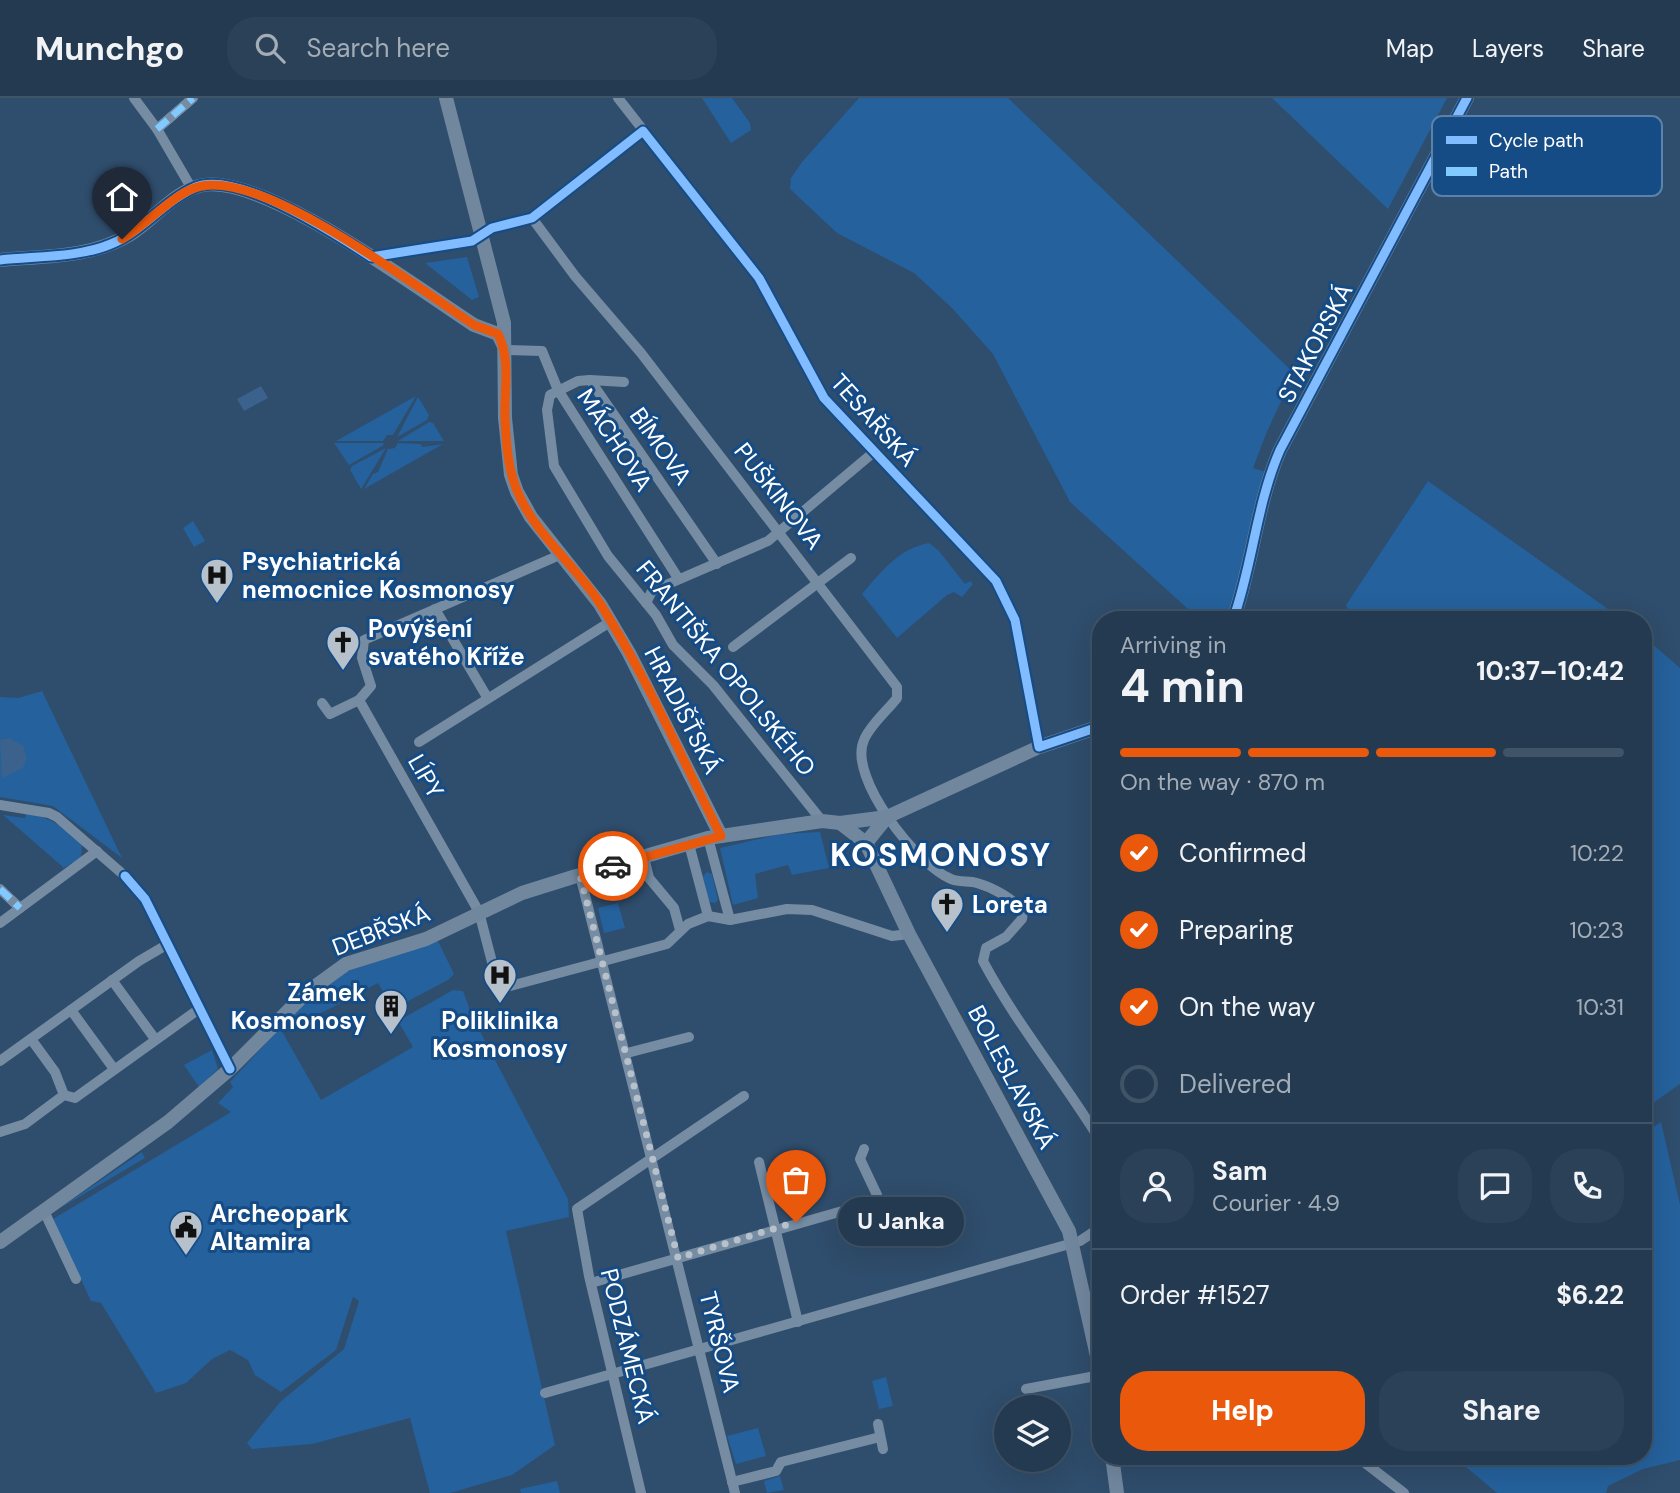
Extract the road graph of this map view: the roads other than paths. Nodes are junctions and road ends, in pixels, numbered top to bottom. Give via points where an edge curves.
1 (134, 98) edge
2 (193, 98) edge
3 (446, 98) edge
4 (618, 98) edge
5 (1467, 98) edge
6 (1457, 116) edge
7 (157, 129) junction
8 (643, 131) junction
9 (1432, 164) edge
10 (192, 189) junction
11 (532, 218) junction
12 (481, 235) junction
13 (370, 257) junction
14 (0, 260) edge
15 (506, 350) junction
16 (590, 380) junction
17 (624, 382) dead end
18 (558, 390) junction
19 (874, 452) junction
20 (780, 533) junction
21 (562, 554) junction
22 (850, 558) dead end
23 (717, 564) junction
24 (678, 578) junction
25 (819, 582) junction
26 (646, 603) junction
27 (435, 609) junction
28 (1236, 611) edge
29 (610, 622) junction
30 (733, 647) dead end
31 (487, 697) junction
32 (359, 700) junction
33 (322, 703) dead end
34 (1092, 729) edge
35 (419, 742) dead end
36 (1039, 747) junction
37 (0, 805) edge
38 (887, 817) junction
39 (822, 821) junction
40 (840, 822) junction
41 (714, 837) junction
42 (866, 843) junction
43 (689, 844) junction
44 (97, 851) junction
45 (644, 857) junction
46 (580, 875) junction
47 (0, 889) edge
48 (20, 908) junction
49 (479, 912) junction
50 (708, 916) junction
51 (730, 920) junction
52 (0, 923) edge
53 (680, 930) junction
54 (909, 934) junction
55 (168, 944) junction
56 (603, 961) junction
57 (112, 980) junction
58 (199, 1009) junction
59 (71, 1010) junction
60 (689, 1037) dead end
61 (31, 1039) junction
62 (155, 1039) junction
63 (626, 1053) junction
64 (0, 1061) edge
65 (114, 1069) junction
66 (230, 1069) junction
67 (64, 1095) junction
68 (744, 1096) dead end
69 (1092, 1127) edge
70 (0, 1132) edge
71 (864, 1149) dead end
72 (652, 1158) junction
73 (759, 1162) dead end
74 (44, 1211) junction
75 (775, 1231) junction
76 (1092, 1232) edge
77 (0, 1242) edge
78 (1074, 1242) junction
79 (678, 1258) junction
80 (76, 1279) dead end
81 (591, 1283) junction
82 (798, 1322) junction
83 (1092, 1330) edge
84 (700, 1349) junction
85 (613, 1372) junction
86 (1092, 1376) edge
87 (1026, 1389) dead end
88 (545, 1393) dead end
89 (878, 1424) dead end
90 (880, 1437) junction
91 (884, 1450) dead end
92 (1113, 1465) edge
93 (1368, 1465) edge
94 (734, 1488) edge
95 (641, 1493) edge
96 (1117, 1493) edge
97 (1404, 1493) edge

1 - 7 street
2 - 7 street
3 - 12 street, HRADIŠŤSKÁ
4 - 8 street, TESAŘSKÁ
5 - 6 street, STAKORSKÁ
7 - 10 street
8 - 11 street
8 - 19 street, TESAŘSKÁ via 759,278 814,384
9 - 28 street, STAKORSKÁ via 1276,459 1260,505
10 - 13 street via 212,184 258,195 324,226
10 - 14 street via 110,245
11 - 12 street
11 - 20 street, PUŠKINOVA
12 - 13 street via 472,241
12 - 15 street, HRADIŠŤSKÁ via 504,323
13 - 15 street via 474,325 498,334
15 - 18 street, MÁCHOVA via 542,351
15 - 21 street, HRADIŠŤSKÁ via 505,418 511,475 531,517
16 - 17 street
16 - 18 street
16 - 23 street, BÍMOVA
18 - 24 street, MÁCHOVA
18 - 26 street, FRANTIŠKA OPOLSKÉHO via 550,396 547,410 554,466 608,556
19 - 20 street
19 - 36 street, TESAŘSKÁ via 996,581 1015,620
20 - 23 street
20 - 25 street, PUŠKINOVA
21 - 27 street
21 - 29 street, HRADIŠŤSKÁ
22 - 25 street
23 - 24 street
24 - 26 street via 652,591
25 - 30 street
25 - 38 street, PUŠKINOVA via 899,691 864,739 861,752 869,785
26 - 39 street, FRANTIŠKA OPOLSKÉHO via 673,645 713,685
27 - 31 street
27 - 32 street via 364,640 362,658 371,686
29 - 31 street
29 - 41 street, HRADIŠŤSKÁ
31 - 35 street
32 - 33 street via 330,714
32 - 49 street, LÍPY
34 - 36 street
36 - 38 street
37 - 44 street via 49,813
38 - 40 street, DEBŘSKÁ
38 - 42 street
38 - 69 street via 935,869 959,882 975,882 1014,901 1023,911 1022,919 1006,937 986,948 983,961 999,992
39 - 40 street, DEBŘSKÁ
39 - 41 street, DEBŘSKÁ
40 - 42 street, BOLESLAVSKÁ
41 - 43 street, DEBŘSKÁ
41 - 51 street
42 - 54 street, BOLESLAVSKÁ
43 - 45 street, DEBŘSKÁ
43 - 50 street
44 - 48 street
44 - 55 street via 137,888
45 - 46 street, DEBŘSKÁ
45 - 53 street via 649,878 674,908
46 - 49 street, DEBŘSKÁ
46 - 56 street, TYRŠOVA
47 - 48 street
48 - 52 street
49 - 56 street via 499,989
49 - 66 street, DEBŘSKÁ via 426,939 337,969 306,993
50 - 51 street
50 - 53 street
51 - 54 street via 787,909 812,911 892,936
53 - 56 street via 667,944
54 - 78 street, BOLESLAVSKÁ
55 - 57 street
55 - 58 street
56 - 63 street, TYRŠOVA
57 - 59 street
57 - 62 street
58 - 62 street
58 - 66 street
59 - 61 street
59 - 65 street
60 - 63 street
61 - 64 street
61 - 67 street via 55,1072
62 - 65 street
63 - 72 street, TYRŠOVA
65 - 67 street via 75,1098
66 - 74 street, DEBŘSKÁ via 145,1140
67 - 70 street via 20,1126
68 - 72 street
71 - 75 street via 860,1159 876,1200
72 - 79 street, TYRŠOVA
72 - 81 street, PODZÁMECKÁ via 577,1209
73 - 75 street
74 - 77 street, DEBŘSKÁ
74 - 80 street
75 - 79 street
75 - 82 street
76 - 78 street
78 - 82 street
78 - 83 street, BOLESLAVSKÁ
79 - 81 street
79 - 84 street, TYRŠOVA
81 - 85 street, PODZÁMECKÁ
82 - 84 street
84 - 85 street
84 - 94 street, TYRŠOVA
85 - 88 street
85 - 95 street, PODZÁMECKÁ
86 - 87 street
89 - 90 street
90 - 91 street
90 - 94 street via 781,1462 776,1471
92 - 96 street
93 - 97 street

